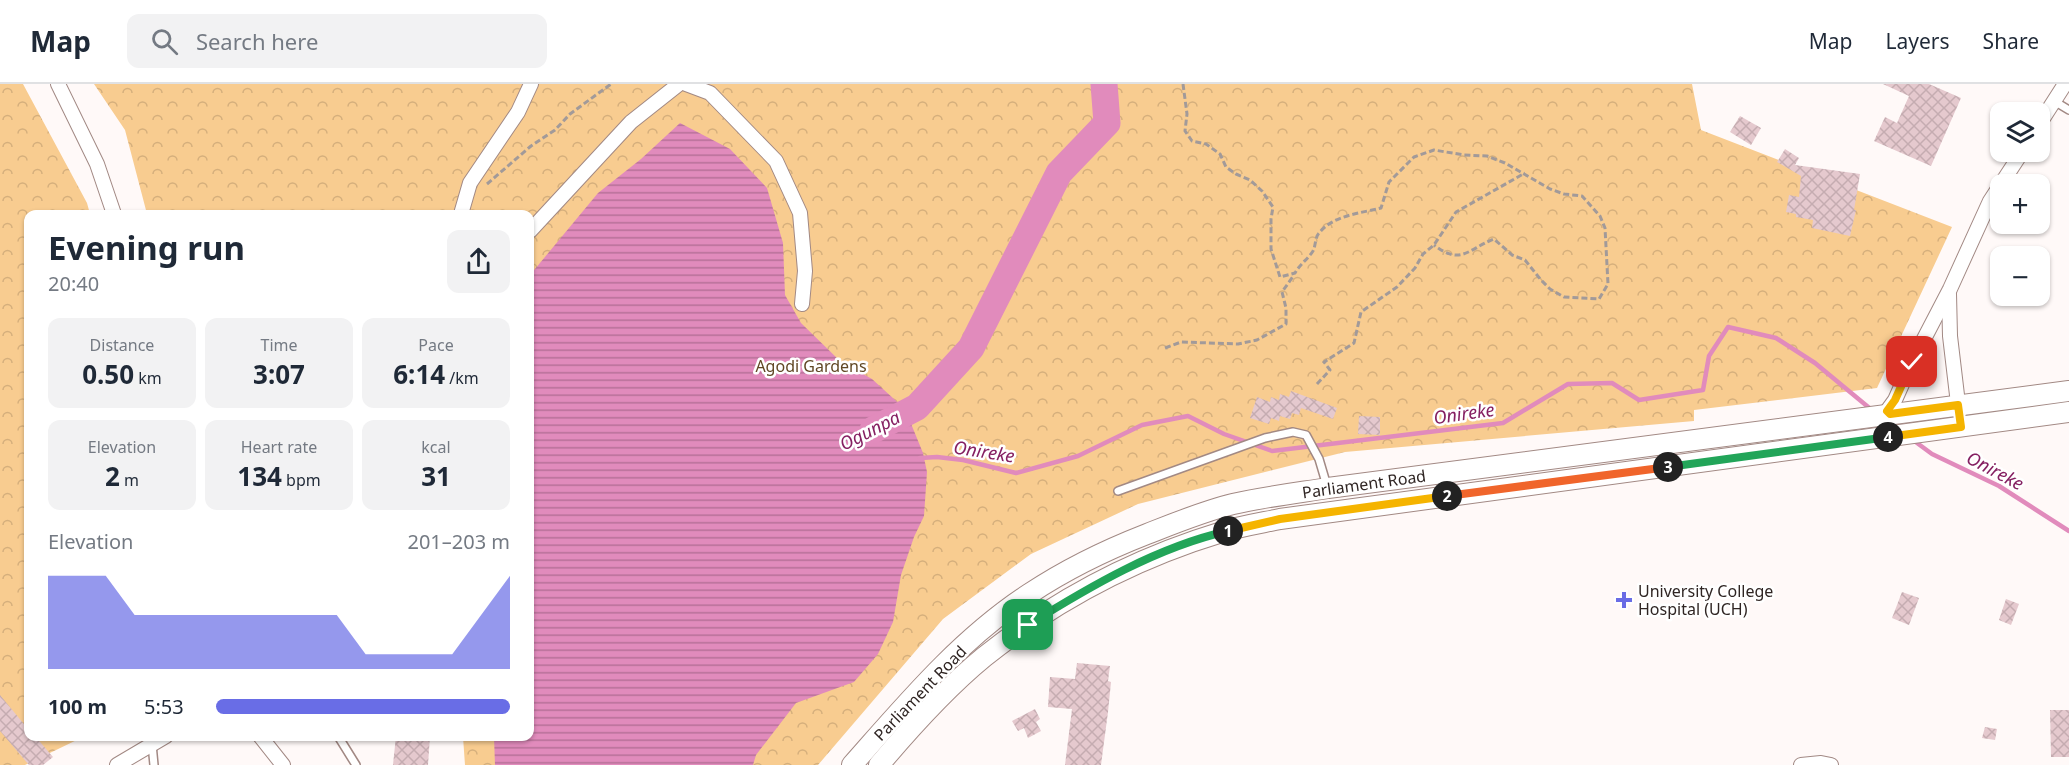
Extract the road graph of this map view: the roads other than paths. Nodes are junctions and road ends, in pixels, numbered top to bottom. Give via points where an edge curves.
1 (58, 84) edge
2 (531, 84) edge
3 (679, 84) edge
4 (686, 84) edge
5 (2065, 84) edge
6 (2054, 101) junction
7 (2050, 107) edge
8 (2069, 110) edge
9 (2015, 162) edge
10 (113, 210) edge
11 (462, 210) edge
12 (534, 227) edge
13 (1950, 289) junction
14 (802, 304) dead end
15 (2069, 390) edge
16 (1958, 405) junction
17 (2069, 412) edge
18 (1882, 415) junction
19 (1961, 427) junction
20 (1328, 488) junction
21 (1118, 491) dead end
22 (157, 741) edge
23 (264, 741) edge
24 (341, 741) edge
25 (152, 744) junction
26 (117, 765) edge
27 (154, 765) edge
28 (283, 765) edge
29 (356, 765) edge
30 (852, 765) edge
31 (879, 765) edge
32 (1801, 765) edge
33 (1831, 765) edge

1 - 10 street via 97,164
2 - 11 street via 518,112 470,183
3 - 12 street via 631,122
4 - 14 street via 710,93 776,161 800,213 805,271
5 - 6 street
6 - 7 street
6 - 8 lane
9 - 13 street via 1990,201
13 - 16 street via 1950,336
13 - 18 street via 1895,400
15 - 16 main road, Parliament Road
16 - 18 main road, Parliament Road
16 - 19 street
17 - 19 main road, Parliament Road
18 - 20 main road, Parliament Road
19 - 31 main road, Parliament Road via 1280,519 1223,532 1119,571 1028,625 945,693
20 - 21 lane via 1320,459 1306,435 1293,432 1265,438
20 - 30 main road, Parliament Road via 1232,505 1174,523 1124,543 1028,594 955,653
22 - 25 street
23 - 28 street
24 - 29 lane
25 - 26 street
25 - 27 lane
32 - 33 street

